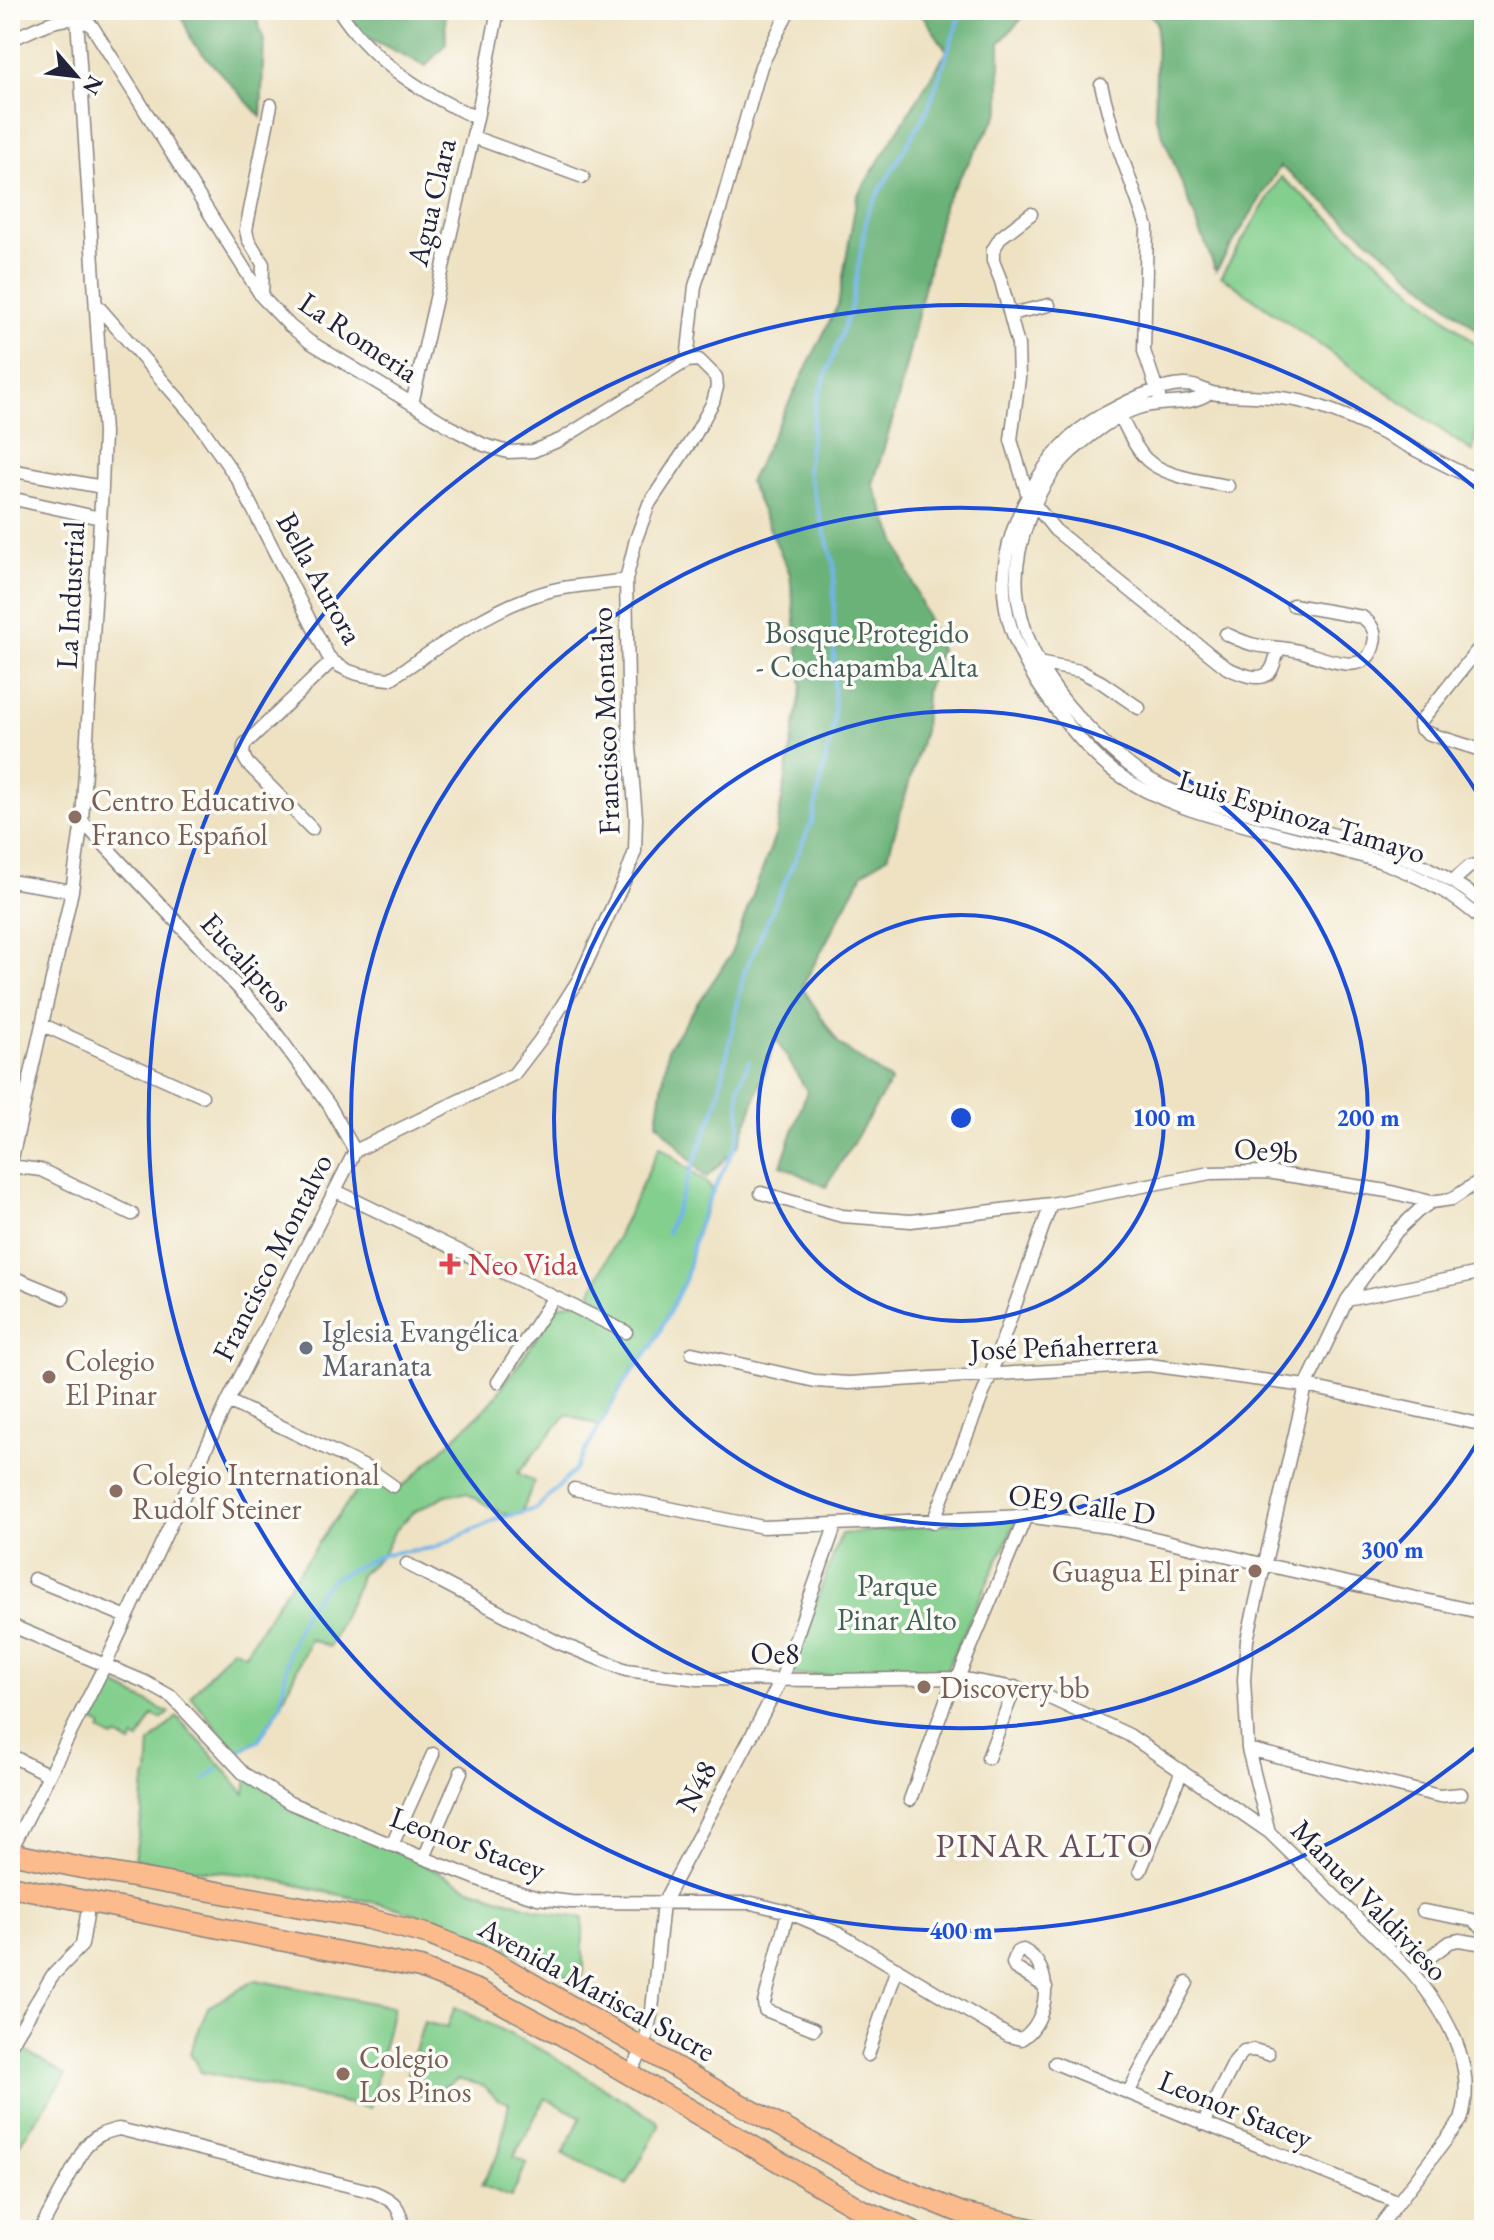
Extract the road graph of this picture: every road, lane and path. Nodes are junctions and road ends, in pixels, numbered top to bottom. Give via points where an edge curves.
1 (339, 10) edge
2 (498, 10) edge
3 (789, 10) edge
4 (77, 18) junction
5 (10, 40) edge
6 (1101, 85) dead end
7 (271, 105) dead end
8 (477, 118) junction
9 (473, 137) junction
10 (583, 177) dead end
11 (1031, 214) dead end
12 (262, 297) junction
13 (96, 303) junction
14 (1049, 305) dead end
15 (1011, 314) junction
16 (687, 361) junction
17 (1157, 390) junction
18 (1209, 393) junction
19 (1161, 403) junction
20 (412, 404) junction
21 (1118, 412) junction
22 (10, 470) edge
23 (1484, 483) edge
24 (1228, 486) dead end
25 (102, 487) junction
26 (10, 498) edge
27 (1031, 501) junction
28 (100, 518) junction
29 (626, 580) junction
30 (1293, 605) dead end
31 (1226, 634) dead end
32 (1484, 642) edge
33 (1280, 648) junction
34 (332, 661) junction
35 (1032, 664) junction
36 (1139, 708) dead end
37 (1484, 751) edge
38 (82, 821) junction
39 (1280, 828) junction
40 (312, 829) dead end
41 (1484, 862) edge
42 (10, 881) edge
43 (1453, 881) junction
44 (72, 891) junction
45 (1484, 904) edge
46 (1484, 922) edge
47 (43, 1025) junction
48 (202, 1096) dead end
49 (355, 1151) junction
50 (10, 1166) edge
51 (1484, 1178) edge
52 (336, 1191) junction
53 (761, 1193) dead end
54 (1431, 1202) junction
55 (1051, 1204) junction
56 (132, 1214) dead end
57 (1484, 1272) edge
58 (10, 1276) edge
59 (554, 1297) junction
60 (63, 1298) dead end
61 (1347, 1300) junction
62 (626, 1332) dead end
63 (692, 1353) dead end
64 (991, 1373) junction
65 (498, 1382) dead end
66 (1306, 1386) junction
67 (228, 1401) junction
68 (1484, 1425) edge
69 (393, 1486) dead end
70 (574, 1489) dead end
71 (1026, 1516) junction
72 (933, 1522) junction
73 (835, 1526) junction
74 (407, 1564) dead end
75 (1266, 1565) junction
76 (34, 1579) dead end
77 (1484, 1613) edge
78 (127, 1617) junction
79 (10, 1625) edge
80 (105, 1665) junction
81 (956, 1678) junction
82 (781, 1680) junction
83 (1015, 1687) junction
84 (1248, 1749) junction
85 (433, 1754) dead end
86 (10, 1755) edge
87 (988, 1758) dead end
88 (1182, 1771) junction
89 (461, 1772) dead end
90 (49, 1775) junction
91 (1461, 1794) dead end
92 (910, 1800) dead end
93 (1269, 1832) junction
94 (392, 1845) junction
95 (10, 1852) edge
96 (424, 1858) junction
97 (1140, 1871) dead end
98 (10, 1886) edge
99 (663, 1903) junction
100 (1423, 1911) dead end
101 (788, 1912) junction
102 (87, 1915) dead end
103 (1484, 1929) edge
104 (1484, 1944) edge
105 (897, 1968) junction
106 (1411, 1971) junction
107 (1187, 1983) dead end
108 (1046, 1987) dead end
109 (814, 2029) dead end
110 (10, 2046) edge
111 (644, 2048) junction
112 (1268, 2054) dead end
113 (868, 2055) dead end
114 (1055, 2063) dead end
115 (629, 2075) junction
116 (1128, 2093) junction
117 (1203, 2124) junction
118 (1397, 2202) junction
119 (40, 2230) edge
120 (403, 2230) edge
121 (911, 2230) edge
122 (1036, 2230) edge
123 (1377, 2230) edge

1 - 8 street via 349,27 395,71
2 - 8 street, Agua Clara
3 - 16 street via 761,66 695,286
4 - 5 street via 61,19
4 - 12 street, La Romeria via 92,26
4 - 13 street, La Industrial
6 - 17 street via 1147,227 1144,351
7 - 12 street via 246,230 263,264
8 - 9 street, Agua Clara
9 - 10 street
9 - 20 street, Agua Clara
11 - 15 street via 993,250
12 - 20 street, La Romeria via 310,342
13 - 25 street, La Industrial
13 - 34 street, Bella Aurora via 195,418 238,480
14 - 15 street
15 - 27 street via 1019,367 1011,440
16 - 20 street, La Romeria via 560,440 533,451 508,452 484,445
16 - 29 street, Francisco Montalvo via 699,360 716,377 713,402 649,504
17 - 18 street, Luis Espinoza Tamayo via 1193,386
17 - 19 street
17 - 21 street, Luis Espinoza Tamayo
18 - 19 street, Luis Espinoza Tamayo
18 - 23 street, Luis Espinoza Tamayo via 1306,402 1391,435
19 - 21 street, Luis Espinoza Tamayo
21 - 24 street via 1147,460 1192,480
21 - 27 street, Luis Espinoza Tamayo via 1069,453
22 - 25 street
25 - 28 street, La Industrial
26 - 28 street
27 - 33 street via 1055,530 1227,668 1249,677 1264,676
27 - 35 street, Luis Espinoza Tamayo via 1016,590
28 - 38 street, La Industrial
29 - 34 street, Bella Aurora via 524,599 390,679 370,678
29 - 49 street, Francisco Montalvo via 635,851 579,979 514,1074
30 - 33 street via 1362,617 1373,628 1374,645 1362,661 1351,664
31 - 33 street
32 - 37 street via 1420,722 1427,733
34 - 40 street via 243,749 244,760
35 - 36 street via 1080,671
35 - 39 street, Luis Espinoza Tamayo via 1076,715 1138,772 1181,794
38 - 44 street, La Industrial
38 - 49 street, Eucaliptos via 259,1010 329,1105
39 - 43 street, Luis Espinoza Tamayo via 1380,848
39 - 46 street, Luis Espinoza Tamayo via 1403,869 1441,889
41 - 43 street
42 - 44 street
43 - 45 street, Luis Espinoza Tamayo
44 - 47 street, La Industrial
47 - 48 street
47 - 50 street, La Industrial
49 - 52 street, Francisco Montalvo
50 - 56 street via 41,1170
51 - 54 street via 1452,1199
52 - 59 street
52 - 67 street, Francisco Montalvo
53 - 55 street via 842,1216 911,1221
54 - 55 street, Oe9b via 1267,1172 1210,1173
54 - 61 street, Manuel Valdivieso via 1396,1232
55 - 64 street
57 - 61 street
58 - 60 street
59 - 62 street
59 - 65 street
61 - 66 street, Manuel Valdivieso
63 - 64 street, José Peñaherrera via 829,1382
64 - 66 street, José Peñaherrera via 1149,1365
64 - 72 street
66 - 68 street, José Peñaherrera
66 - 75 street, Manuel Valdivieso
67 - 69 street via 369,1469
67 - 78 street, Francisco Montalvo
70 - 73 street, OE9 Calle D via 752,1526
71 - 72 street, OE9 Calle D
71 - 75 street, OE9 Calle D via 1108,1527
71 - 81 street
72 - 73 street, OE9 Calle D
73 - 82 street, N48
74 - 82 street, Oe8 via 557,1642 626,1670 698,1679
75 - 77 street, OE9 Calle D
75 - 84 street, Manuel Valdivieso via 1247,1640
76 - 78 street
78 - 80 street, Francisco Montalvo
79 - 80 street, Leonor Stacey
80 - 90 street, Francisco Montalvo
80 - 94 street, Leonor Stacey via 172,1697 243,1773 266,1789
81 - 82 street, Oe8
81 - 83 street, Oe8
81 - 92 street
82 - 99 street, N48
83 - 87 street
83 - 88 street, Oe8 via 1129,1735
84 - 91 street via 1439,1796
84 - 93 street, Manuel Valdivieso
85 - 94 street
86 - 90 street
88 - 93 street, Oe8
88 - 97 street
89 - 96 street
90 - 95 street, Francisco Montalvo
93 - 106 street, Manuel Valdivieso
94 - 96 street, Leonor Stacey
95 - 111 main road, Avenida Mariscal Sucre via 430,1935 491,1960
96 - 99 street, Leonor Stacey via 538,1898
98 - 115 main road, Avenida Mariscal Sucre via 420,1968 479,1991
99 - 101 street, Leonor Stacey via 752,1903
99 - 111 street, N48
100 - 103 street via 1472,1920
101 - 105 street, Leonor Stacey
101 - 109 street via 765,2010
102 - 110 street via 82,1945 52,1976
104 - 106 street via 1450,1942
105 - 108 street, Leonor Stacey via 1021,2039 1030,2033
105 - 113 street
106 - 118 street, Manuel Valdivieso via 1460,2050 1465,2102 1456,2128
107 - 116 street
111 - 115 street, N48
111 - 122 main road, Avenida Mariscal Sucre via 875,2178 962,2213
112 - 117 street via 1244,2051
114 - 116 street, Leonor Stacey
115 - 121 main road, Avenida Mariscal Sucre via 862,2210
116 - 117 street, Leonor Stacey
117 - 118 street, Leonor Stacey
118 - 123 street, Manuel Valdivieso
119 - 120 street via 85,2147 94,2137 119,2129 374,2192 392,2200 402,2214

